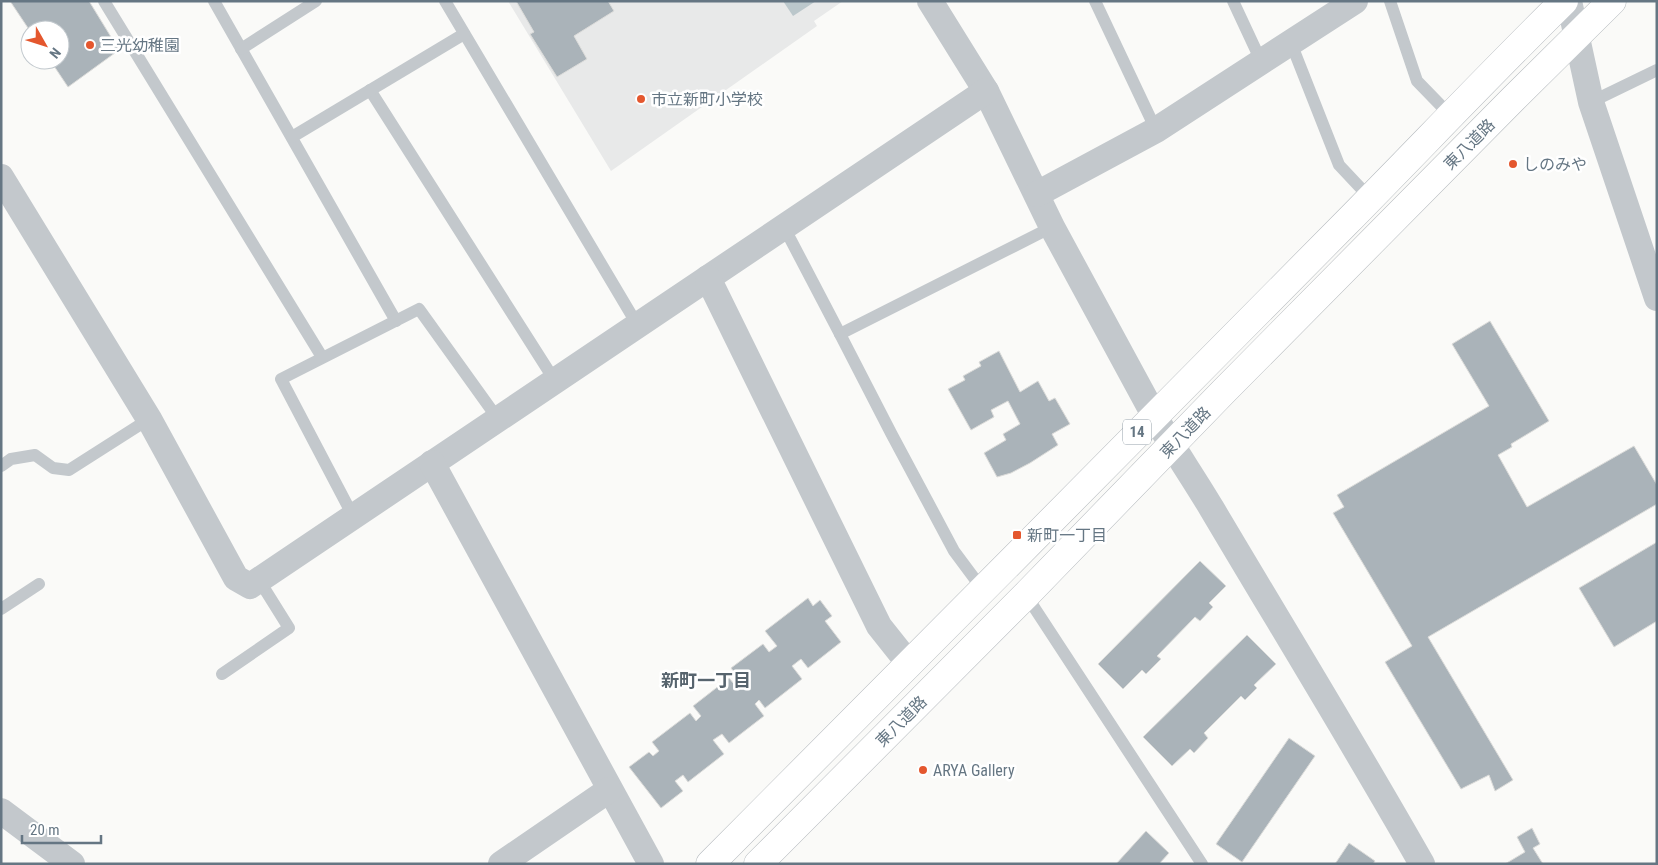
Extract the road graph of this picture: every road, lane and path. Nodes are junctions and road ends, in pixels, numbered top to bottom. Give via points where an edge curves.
1 (104, 1) edge
2 (214, 1) edge
3 (316, 1) edge
4 (445, 1) edge
5 (930, 1) edge
6 (1096, 1) edge
7 (1233, 1) edge
8 (1355, 1) edge
9 (1390, 1) edge
10 (1564, 1) edge
11 (1569, 1) edge
12 (1612, 1) edge
13 (464, 34) junction
14 (1576, 38) junction
15 (1291, 43) junction
16 (241, 48) junction
17 (1260, 61) junction
18 (1657, 70) edge
19 (370, 90) junction
20 (986, 91) junction
21 (1591, 102) junction
22 (1451, 116) junction
23 (1156, 130) junction
24 (292, 137) junction
25 (1, 177) edge
26 (1037, 194) junction
27 (1370, 198) junction
28 (784, 227) junction
29 (1052, 227) junction
30 (708, 278) junction
31 (1657, 298) edge
32 (396, 321) junction
33 (638, 326) junction
34 (840, 334) junction
35 (322, 357) junction
36 (555, 381) junction
37 (1154, 415) junction
38 (150, 419) junction
39 (498, 419) junction
40 (1171, 446) junction
41 (432, 463) junction
42 (1, 466) edge
43 (353, 516) junction
44 (39, 584) dead end
45 (250, 586) junction
46 (983, 590) junction
47 (1026, 595) junction
48 (1, 609) edge
49 (910, 664) junction
50 (222, 674) dead end
51 (609, 790) junction
52 (1, 811) edge
53 (72, 864) edge
54 (500, 864) edge
55 (651, 864) edge
56 (710, 864) edge
57 (758, 864) edge
58 (1202, 864) edge
59 (1422, 864) edge

1 - 35 lane
2 - 16 lane
3 - 16 lane
4 - 13 lane
5 - 20 street
6 - 23 lane
7 - 17 lane
8 - 15 street
9 - 22 lane via 1417,82
10 - 22 main road, 東八道路 / 14
11 - 14 street
12 - 14 main road, 東八道路 / 14
13 - 19 lane
13 - 33 lane
14 - 21 street
14 - 40 main road, 東八道路 / 14
15 - 17 street
15 - 27 lane via 1339,165
16 - 24 lane
17 - 23 street
18 - 21 lane
19 - 24 lane
19 - 36 lane
20 - 26 street
20 - 28 street
21 - 31 street
22 - 27 main road, 東八道路 / 14
23 - 26 street
24 - 32 lane
25 - 38 street
26 - 29 street
27 - 37 main road, 東八道路 / 14
28 - 30 street
28 - 34 lane
29 - 34 lane
29 - 37 street
30 - 33 street
30 - 49 street via 879,626
32 - 35 lane
32 - 39 lane via 419,309
33 - 36 street
34 - 46 lane via 954,551
35 - 43 lane via 281,378
36 - 39 street
37 - 40 street
37 - 46 main road, 東八道路 / 14
38 - 42 lane via 69,470 53,468 34,455 11,459
38 - 45 street via 236,578
39 - 41 street
40 - 47 main road, 東八道路 / 14
40 - 59 street via 1377,784
41 - 43 street
41 - 51 street
43 - 45 street
44 - 48 lane
45 - 50 lane via 264,588 289,628
46 - 49 main road, 東八道路 / 14
47 - 57 main road, 東八道路 / 14
47 - 58 lane
49 - 56 main road, 東八道路 / 14
51 - 54 street
51 - 55 street
52 - 53 street

